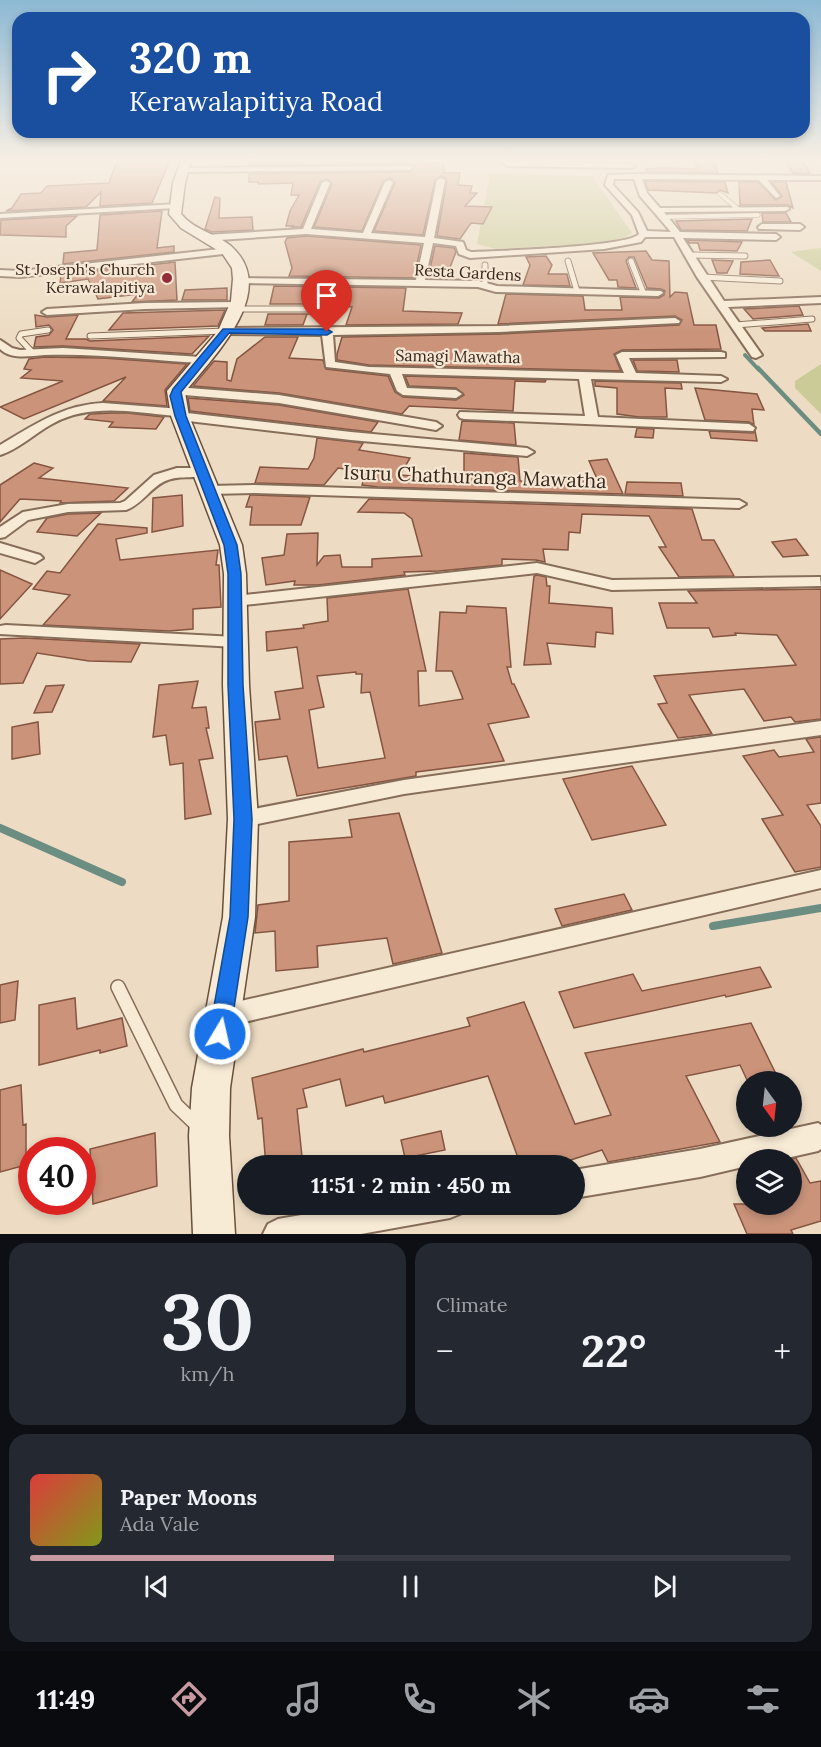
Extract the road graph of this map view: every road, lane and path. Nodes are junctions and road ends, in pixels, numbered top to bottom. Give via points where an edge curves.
1 (177, 218) edge
2 (312, 218) edge
3 (373, 218) edge
4 (434, 218) edge
5 (637, 218) edge
6 (664, 218) edge
7 (800, 227) dead end
8 (675, 230) junction
9 (306, 231) junction
10 (643, 234) junction
11 (206, 237) junction
12 (365, 237) junction
13 (776, 237) dead end
14 (430, 242) junction
15 (229, 251) junction
16 (690, 255) junction
17 (745, 256) dead end
18 (568, 261) dead end
19 (631, 261) dead end
20 (485, 265) dead end
21 (0, 273) edge
22 (702, 277) junction
23 (780, 281) dead end
24 (420, 283) junction
25 (485, 285) junction
26 (577, 291) junction
27 (643, 292) junction
28 (658, 292) dead end
29 (821, 300) edge
30 (721, 304) junction
31 (235, 306) junction
32 (327, 309) dead end
33 (46, 312) dead end
34 (812, 319) dead end
35 (675, 321) dead end
36 (735, 325) junction
37 (48, 330) dead end
38 (327, 332) junction
39 (90, 336) dead end
40 (0, 343) edge
41 (33, 353) junction
42 (721, 355) dead end
43 (756, 355) dead end
44 (201, 360) junction
45 (394, 370) junction
46 (584, 375) junction
47 (631, 376) junction
48 (721, 379) dead end
49 (456, 394) dead end
50 (179, 407) junction
51 (465, 415) dead end
52 (592, 420) junction
53 (436, 426) dead end
54 (749, 428) dead end
55 (0, 451) edge
56 (527, 452) dead end
57 (206, 481) junction
58 (739, 504) dead end
59 (0, 534) edge
60 (0, 548) edge
61 (34, 558) dead end
62 (820, 582) edge
63 (235, 601) junction
64 (6, 630) dead end
65 (236, 642) junction
66 (821, 728) edge
67 (243, 819) junction
68 (821, 879) edge
69 (118, 987) dead end
70 (223, 1016) junction
71 (209, 1136) junction
72 (818, 1137) dead end
73 (585, 1182) edge
74 (387, 1215) edge
75 (214, 1234) edge
76 (278, 1234) edge

1 - 11 street
2 - 9 street
3 - 12 street
4 - 14 street
5 - 10 street
6 - 8 street
7 - 8 street
8 - 10 street
8 - 13 street
8 - 16 street
9 - 11 street
9 - 12 street
10 - 14 street via 638,240 604,246 486,255 462,252 460,244
11 - 15 street
12 - 14 street
14 - 24 street
15 - 21 street
15 - 31 street via 235,261
16 - 17 lane
16 - 22 street
18 - 26 lane
19 - 27 lane
20 - 25 lane
22 - 23 lane
22 - 30 street
24 - 25 street, Resta Gardens
24 - 31 street, Resta Gardens
25 - 26 street, Resta Gardens via 496,290
26 - 27 street, Resta Gardens
27 - 28 street, Resta Gardens
29 - 30 street
30 - 36 street
31 - 32 lane
31 - 33 street
31 - 38 street
31 - 39 lane
31 - 44 street
34 - 36 lane
35 - 38 street
36 - 43 street
37 - 41 lane via 21,334 19,338
38 - 45 street, Samagi Mawatha via 330,365
40 - 41 street via 8,351
41 - 44 street via 63,351
42 - 47 street via 622,355
44 - 50 street
45 - 46 street, Samagi Mawatha
45 - 49 street via 403,391
46 - 47 street, Samagi Mawatha
46 - 52 street
47 - 48 street, Samagi Mawatha
50 - 53 street via 279,399
50 - 55 street via 77,409
50 - 56 street via 351,436
50 - 57 street
51 - 52 street
52 - 54 street
57 - 58 street, Isuru Chathuranga Mawatha via 254,489
57 - 59 street, Isuru Chathuranga Mawatha via 177,472 159,478 130,504 23,516
57 - 63 street via 231,545
60 - 61 street
62 - 63 street via 594,585 552,568 537,568
63 - 65 street
64 - 65 street
65 - 67 street
66 - 67 street via 404,787
67 - 70 street via 239,917
68 - 70 street
69 - 71 lane via 176,1105
70 - 71 street via 211,1088
71 - 75 street
72 - 73 street via 700,1163
74 - 76 street

